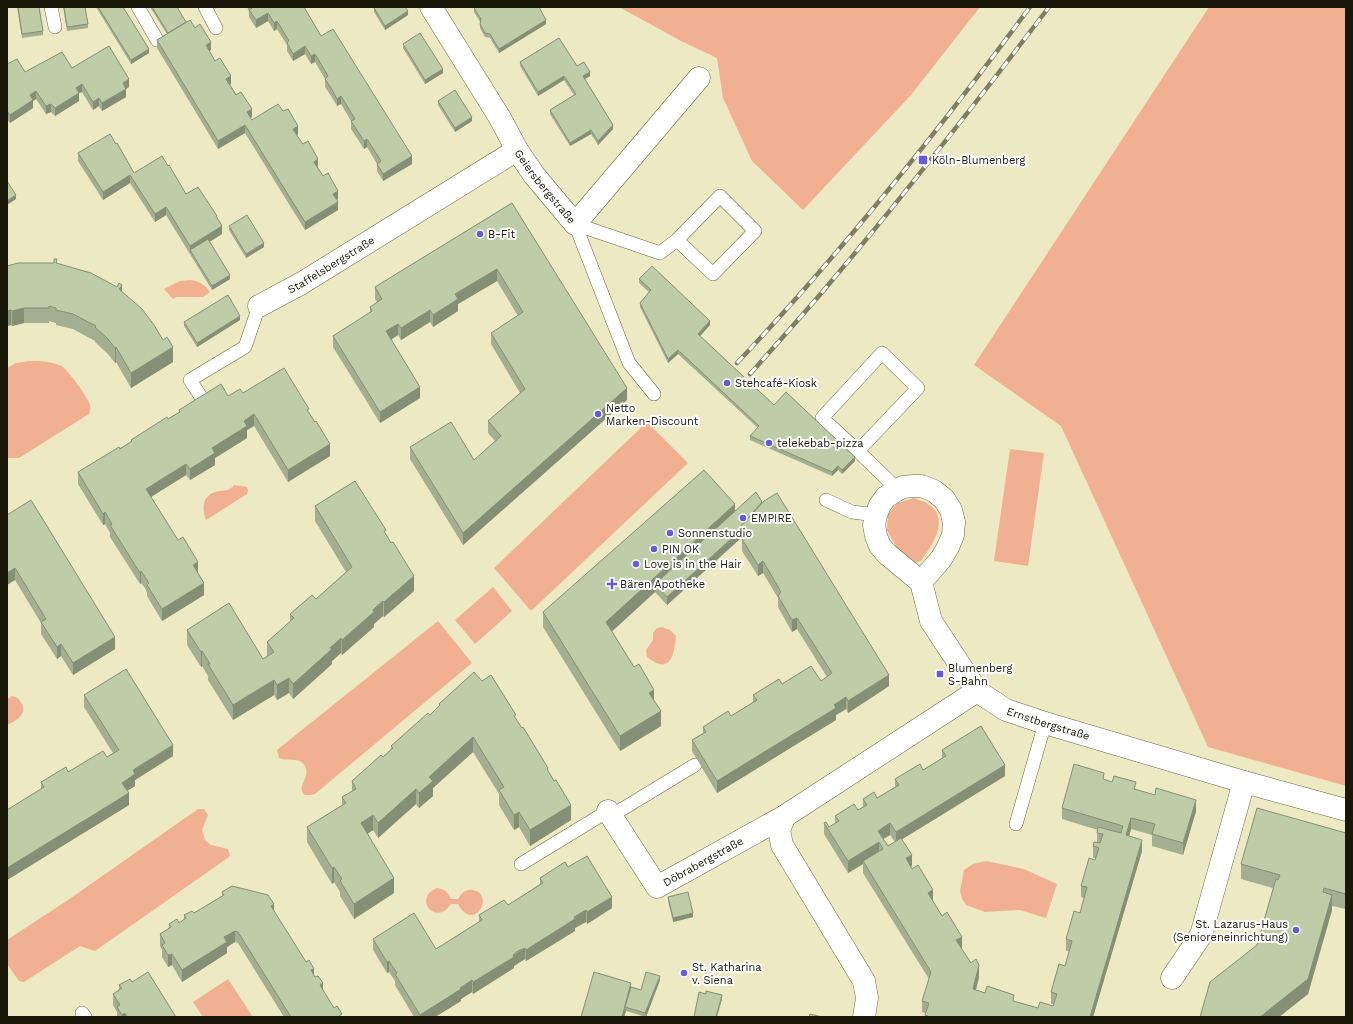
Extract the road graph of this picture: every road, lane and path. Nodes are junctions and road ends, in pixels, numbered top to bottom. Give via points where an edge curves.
1 (51, 7) edge
2 (138, 7) edge
3 (205, 7) edge
4 (431, 7) edge
5 (55, 27) dead end
6 (216, 28) dead end
7 (157, 40) edge
8 (699, 78) dead end
9 (517, 150) junction
10 (575, 224) junction
11 (677, 240) junction
12 (259, 306) joint
13 (654, 394) dead end
14 (205, 403) edge
15 (858, 451) junction
16 (895, 491) junction
17 (826, 500) dead end
18 (876, 515) junction
19 (921, 582) junction
20 (977, 691) junction
21 (1045, 723) junction
22 (695, 765) edge
23 (1244, 782) junction
24 (1346, 810) edge
25 (609, 814) junction
26 (786, 816) junction
27 (1016, 824) dead end
28 (520, 864) dead end
29 (1172, 978) dead end
30 (864, 1017) edge

1 - 5 lane
2 - 7 lane
3 - 6 lane
4 - 9 street, Geiersbergstraße
8 - 10 street
9 - 10 street, Geiersbergstraße via 534,175
9 - 12 street, Staffelsbergstraße via 302,283
10 - 11 lane via 660,253
10 - 13 lane, Geiersbergstraße via 629,363
11 - 11 lane via 720,196 755,231 713,274
12 - 14 lane, Staffelsbergstraße via 245,347 190,380
15 - 15 lane via 822,418 882,353 918,388
15 - 16 lane via 893,485
16 - 18 street via 886,497
16 - 19 street via 903,487 922,486 944,499 951,510 954,522 953,535 948,547
17 - 18 lane via 852,512
18 - 19 street via 874,525 880,546
19 - 20 street, Ernstbergstraße via 931,621
20 - 21 street, Ernstbergstraße via 1006,710
20 - 26 street, Döbrabergstraße
21 - 23 street, Ernstbergstraße
21 - 27 lane
22 - 25 lane
23 - 24 street, Ernstbergstraße
23 - 29 street via 1200,935
25 - 26 street, Döbrabergstraße via 657,887
25 - 28 lane
26 - 30 street via 779,830 782,845 864,981 867,998

